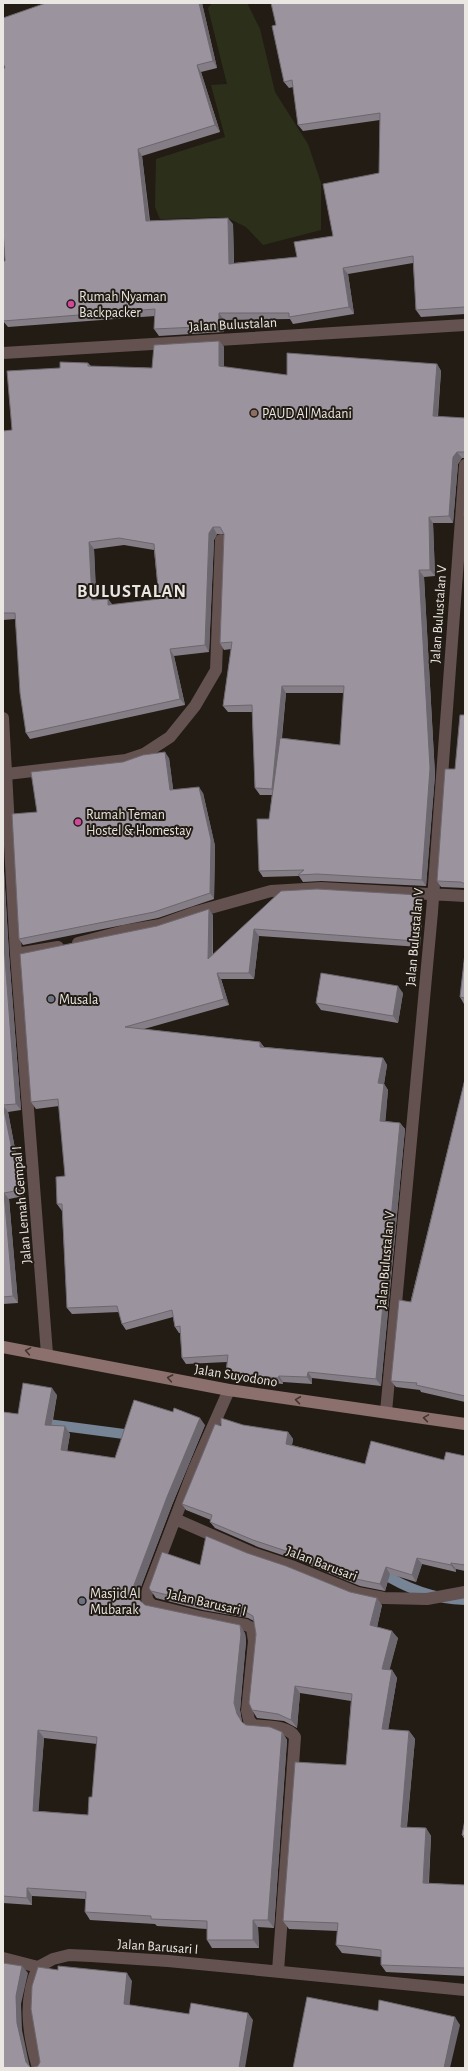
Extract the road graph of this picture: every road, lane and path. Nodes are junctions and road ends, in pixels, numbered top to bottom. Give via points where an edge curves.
1 (465, 325) edge
2 (3, 353) edge
3 (465, 465) edge
4 (221, 540) edge
5 (3, 718) edge
6 (7, 774) junction
7 (432, 894) junction
8 (465, 896) edge
9 (16, 954) junction
10 (3, 1347) edge
11 (47, 1354) junction
12 (229, 1390) junction
13 (386, 1412) junction
14 (465, 1424) edge
15 (175, 1519) junction
16 (460, 1592) edge
17 (3, 1958) edge
18 (38, 1967) junction
19 (278, 1972) junction
20 (465, 1990) edge
21 (38, 2068) edge

1 - 2 street, Jalan Bulustalan
3 - 7 street, Jalan Bulustalan V
4 - 6 street via 216,670 195,706 176,731 144,754 126,760
5 - 6 street, Jalan Lemah Gempal I
6 - 9 street, Jalan Lemah Gempal I
7 - 8 street
7 - 9 street via 321,888 271,891 208,908 160,925
7 - 13 street, Jalan Bulustalan V
9 - 11 street, Jalan Lemah Gempal I
11 -> 10 street, Jalan Suyodono
12 -> 11 street, Jalan Suyodono
13 -> 12 street, Jalan Suyodono
12 - 15 street, Jalan Barusari I via 194,1468
14 -> 13 street, Jalan Suyodono
15 - 16 street, Jalan Barusari via 255,1554 358,1593 384,1598 427,1599
15 - 19 street, Jalan Barusari I via 146,1595 148,1601 152,1605 252,1628 254,1641 247,1711 249,1720 253,1725 285,1729 292,1732 295,1737
17 - 18 street
18 - 19 street, Jalan Barusari I via 53,1959 69,1955 168,1961
18 - 21 street via 31,1982 28,2001 29,2028
19 - 20 street, Jalan Barusari I

